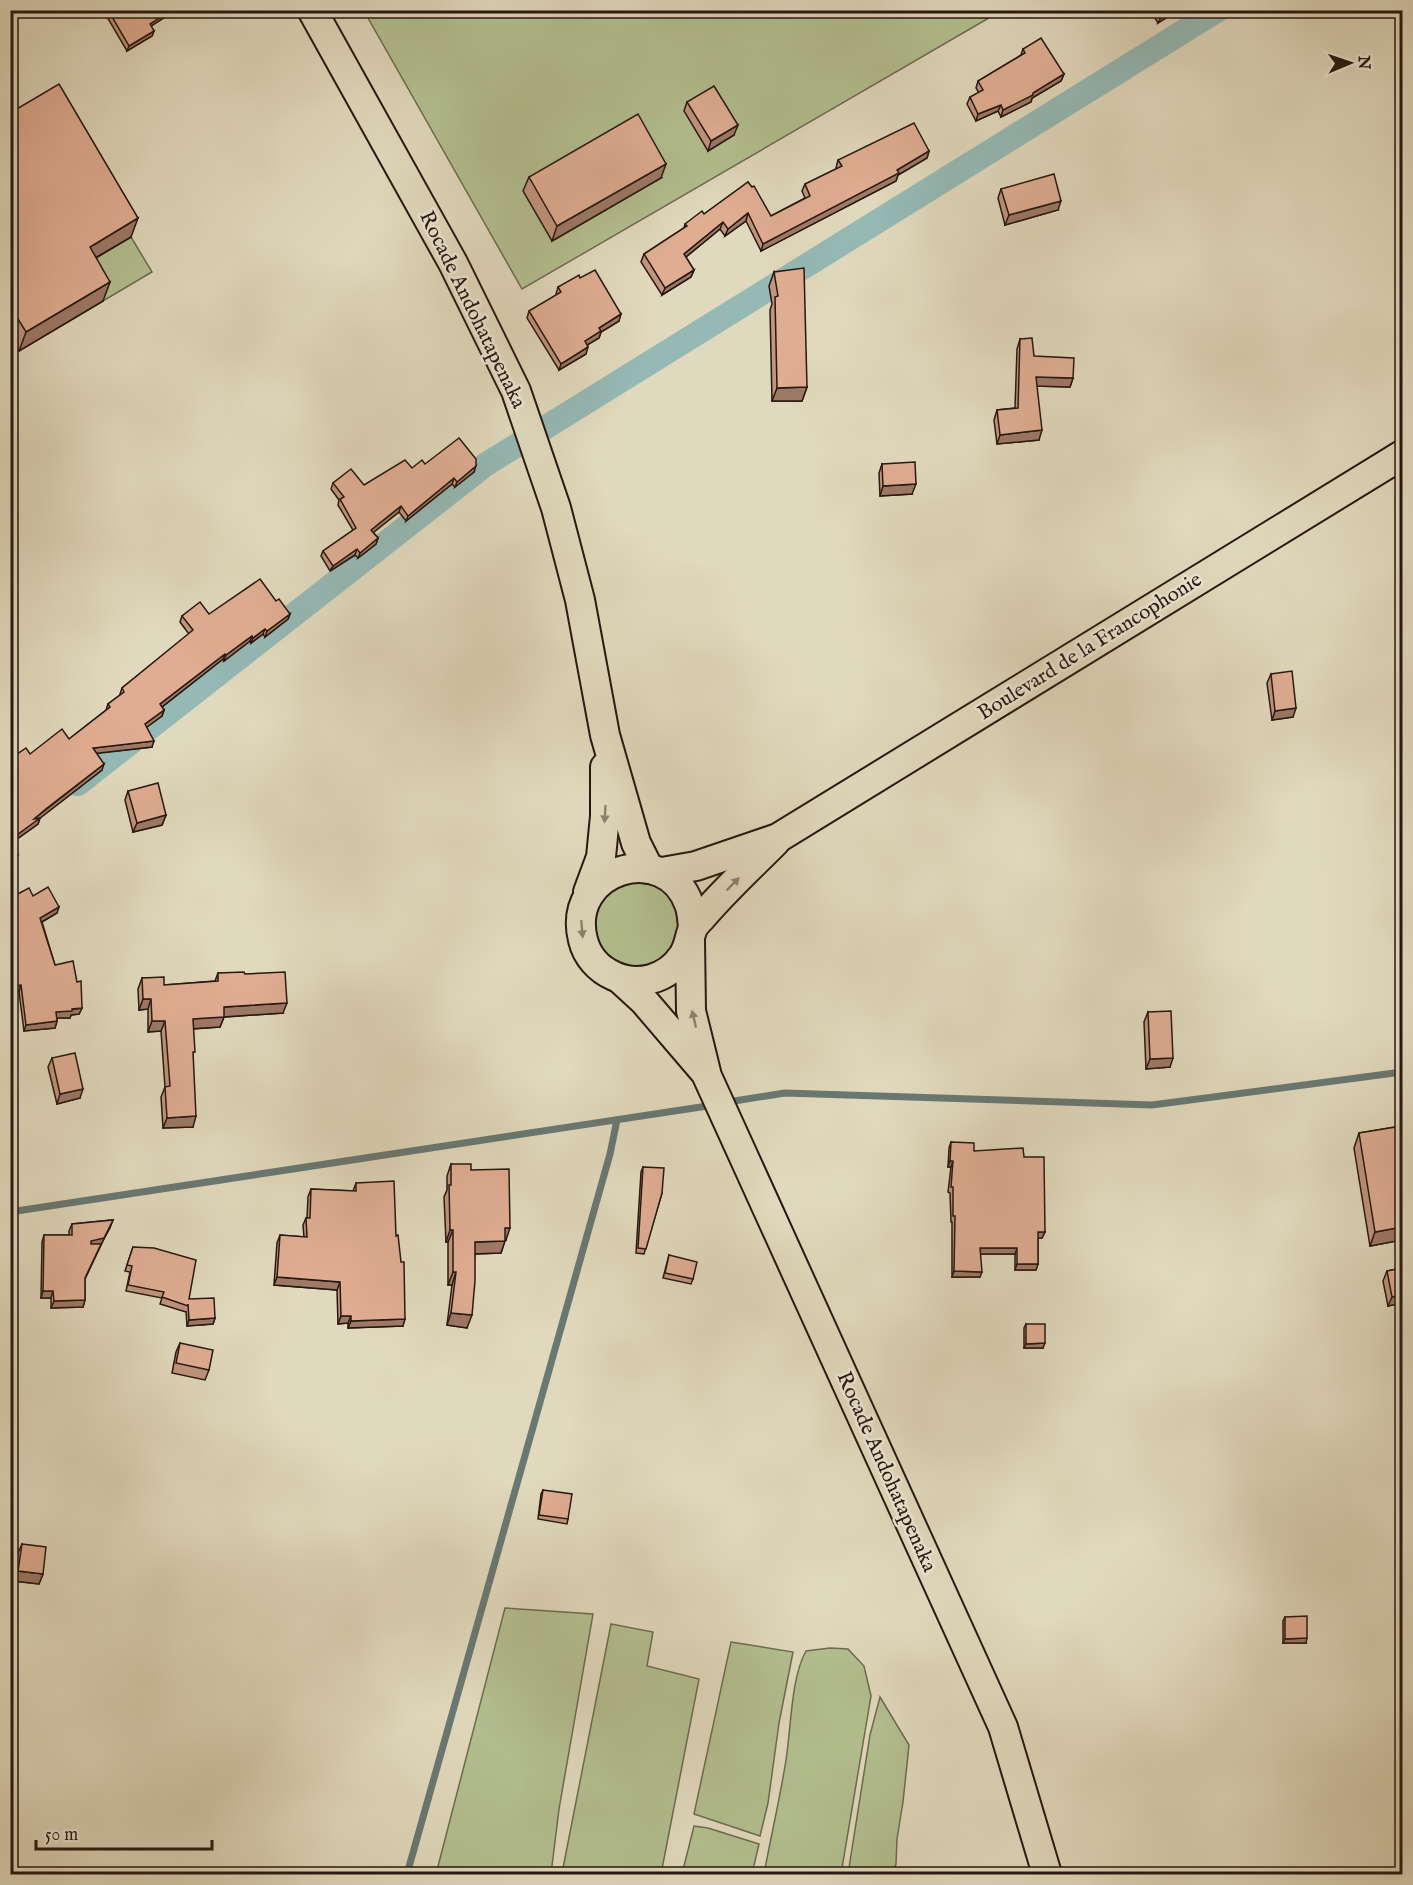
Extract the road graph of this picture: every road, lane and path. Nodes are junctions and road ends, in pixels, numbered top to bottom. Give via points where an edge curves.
1 (312, 10) edge
2 (1402, 455) edge
3 (605, 735) junction
4 (778, 838) junction
5 (656, 871) junction
6 (586, 898) junction
7 (692, 934) junction
8 (620, 979) junction
9 (710, 1082) junction
10 (1047, 1875) edge

1 - 3 main road, Rocade Andohatapenaka via 453,263 516,391 556,508 579,600
2 - 4 main road, Boulevard de la Francophonie
3 - 5 main road via 636,843
3 -> 6 main road via 601,857
4 - 5 main road via 696,866
7 -> 4 main road via 713,904
5 - 6 main road via 631,868 613,873
5 - 7 main road via 679,888 689,904
6 -> 8 main road via 580,930 584,946 604,972
7 - 8 main road via 683,957 670,970 655,978
9 -> 7 main road via 691,1011
8 - 9 main road via 644,1001
9 - 10 main road, Rocade Andohatapenaka via 1003,1726

